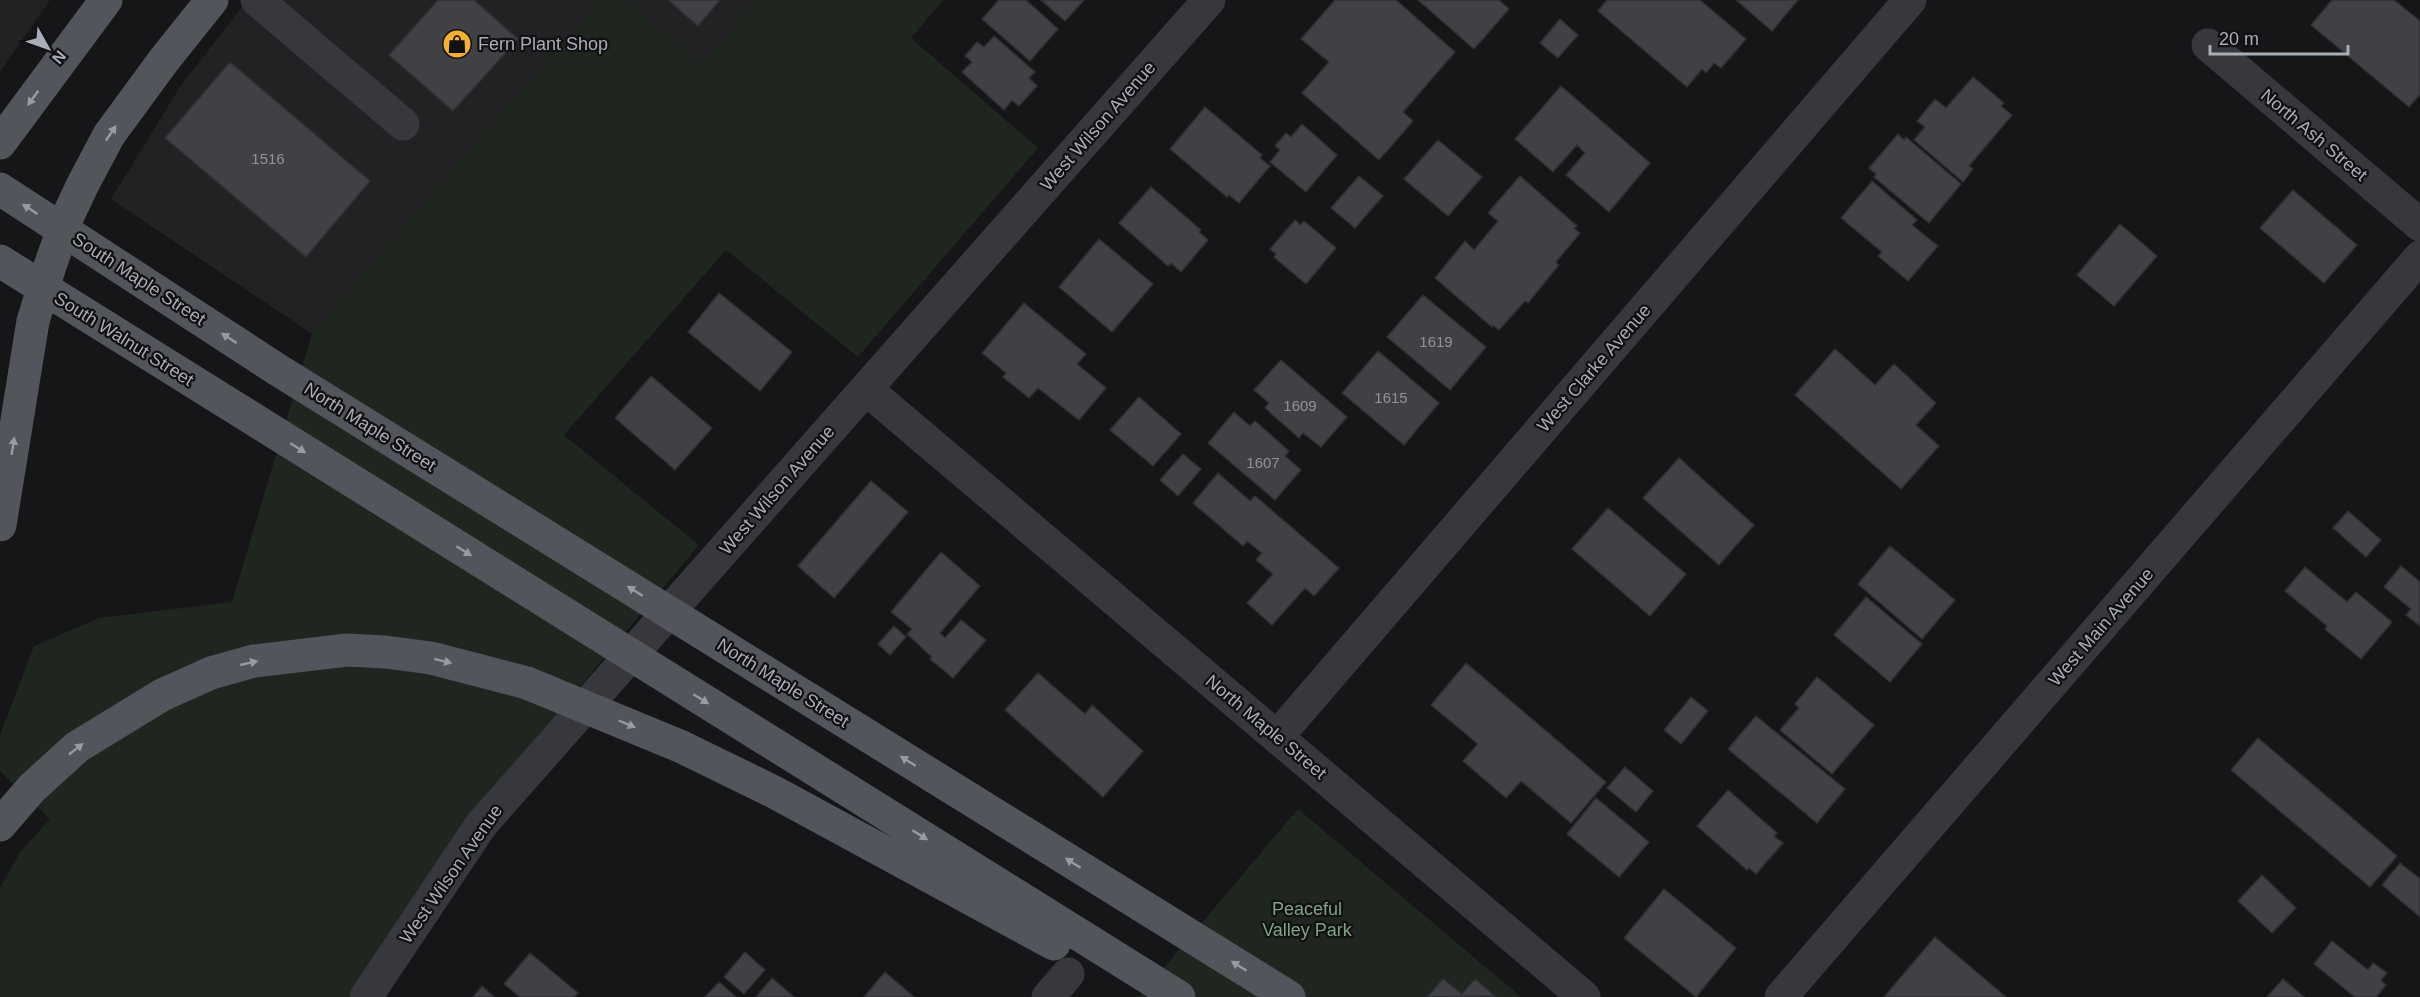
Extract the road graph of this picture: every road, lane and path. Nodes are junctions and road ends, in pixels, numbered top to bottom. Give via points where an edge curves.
1 (106, 0) edge
2 (212, 0) edge
3 (257, 0) edge
4 (1209, 0) edge
5 (1910, 0) edge
6 (2208, 45) dead end
7 (403, 124) dead end
8 (3, 139) edge
9 (0, 189) edge
10 (2420, 225) edge
11 (2420, 257) edge
12 (0, 261) edge
13 (278, 370) joint
14 (866, 389) junction
15 (0, 525) edge
16 (1277, 737) junction
17 (0, 825) edge
18 (366, 997) edge
19 (1149, 997) edge
20 (1179, 997) edge
21 (1289, 997) edge
22 (1584, 997) edge
23 (1781, 997) edge

1 -> 8 main road
15 -> 2 main road via 33,321 82,184 109,135
3 - 7 street
4 - 14 street, West Wilson Avenue
5 - 16 street, West Clarke Avenue
6 - 10 street, North Ash Street
13 -> 9 main road, South Maple Street
11 - 23 street, West Main Avenue
12 -> 20 main road, South Walnut Street
21 -> 13 main road, North Maple Street
14 - 16 street, North Maple Street
14 - 18 street, West Wilson Avenue via 481,825
16 - 22 street, North Maple Street
17 -> 19 main road via 32,788 77,747 162,695 211,674 254,662 347,650 431,658 527,683 682,747 956,889

